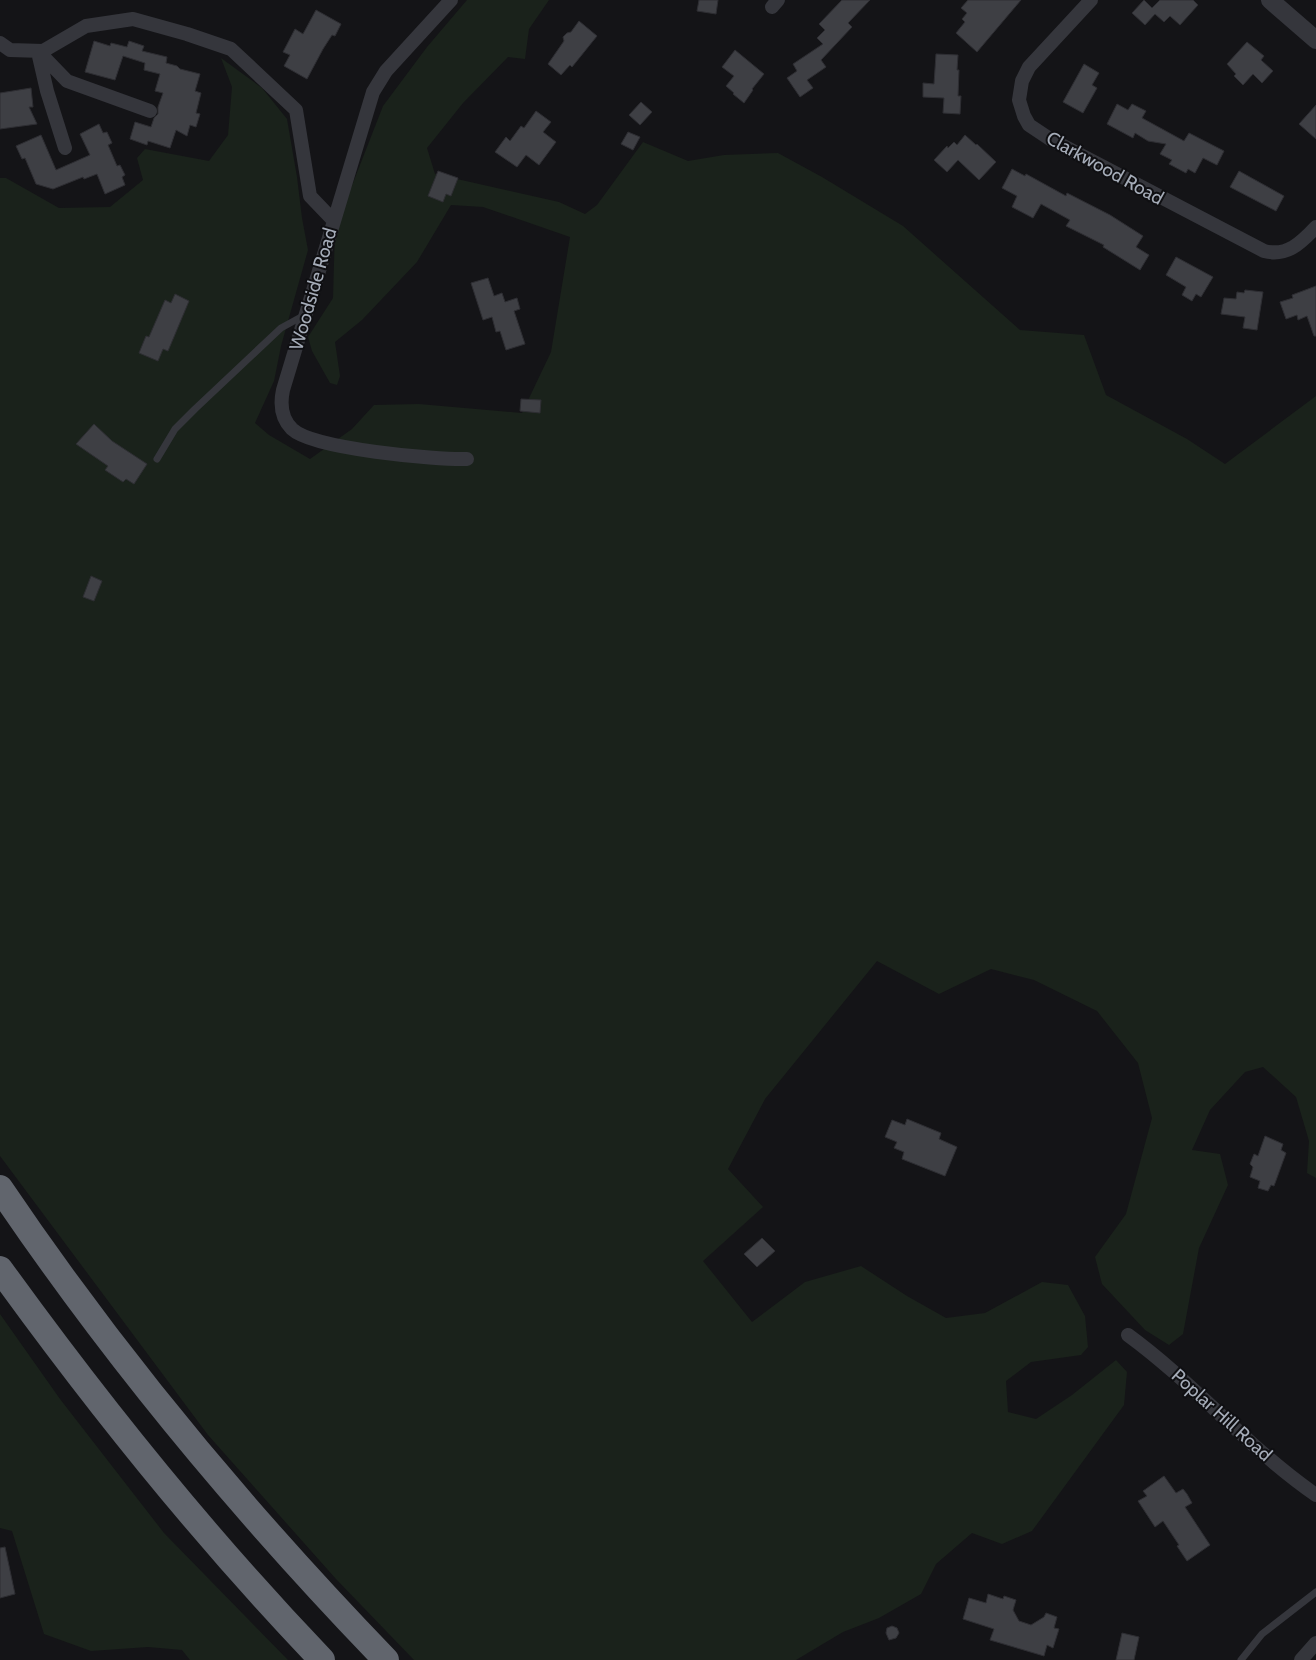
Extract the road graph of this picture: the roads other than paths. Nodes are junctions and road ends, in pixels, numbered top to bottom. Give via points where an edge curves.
1 (451, 0) edge
2 (1091, 0) edge
3 (1270, 0) edge
4 (1316, 40) edge
5 (1, 48) edge
6 (38, 51) junction
7 (150, 110) dead end
8 (65, 148) dead end
9 (333, 220) junction
10 (1316, 228) edge
11 (306, 314) junction
12 (157, 459) dead end
13 (467, 459) dead end
14 (0, 1188) edge
15 (0, 1269) edge
16 (1128, 1335) dead end
17 (1316, 1495) edge
18 (1316, 1592) edge
19 (1316, 1643) edge
20 (322, 1660) edge
21 (386, 1660) edge
22 (1241, 1660) edge
23 (1301, 1660) edge

1 - 9 street, Woodside Road via 379,81
2 - 10 street, Clarkwood Road via 1029,67 1022,81 1020,106 1029,125 1264,251 1281,253
3 - 4 street
5 - 6 street
6 - 7 street via 67,80
6 - 8 street
6 - 9 street via 86,26 133,19 231,50 296,110 310,196
9 - 11 street, Woodside Road
11 - 12 lane via 281,328 223,382 175,429
11 - 13 street, Woodside Road via 282,397 282,411 292,429 304,436 339,446 444,460
14 - 21 highway via 94,1320 174,1423 324,1595
15 - 20 highway via 139,1452
16 - 17 street, Poplar Hill Road via 1172,1369 1293,1479
18 - 22 lane via 1262,1634
19 - 23 street

